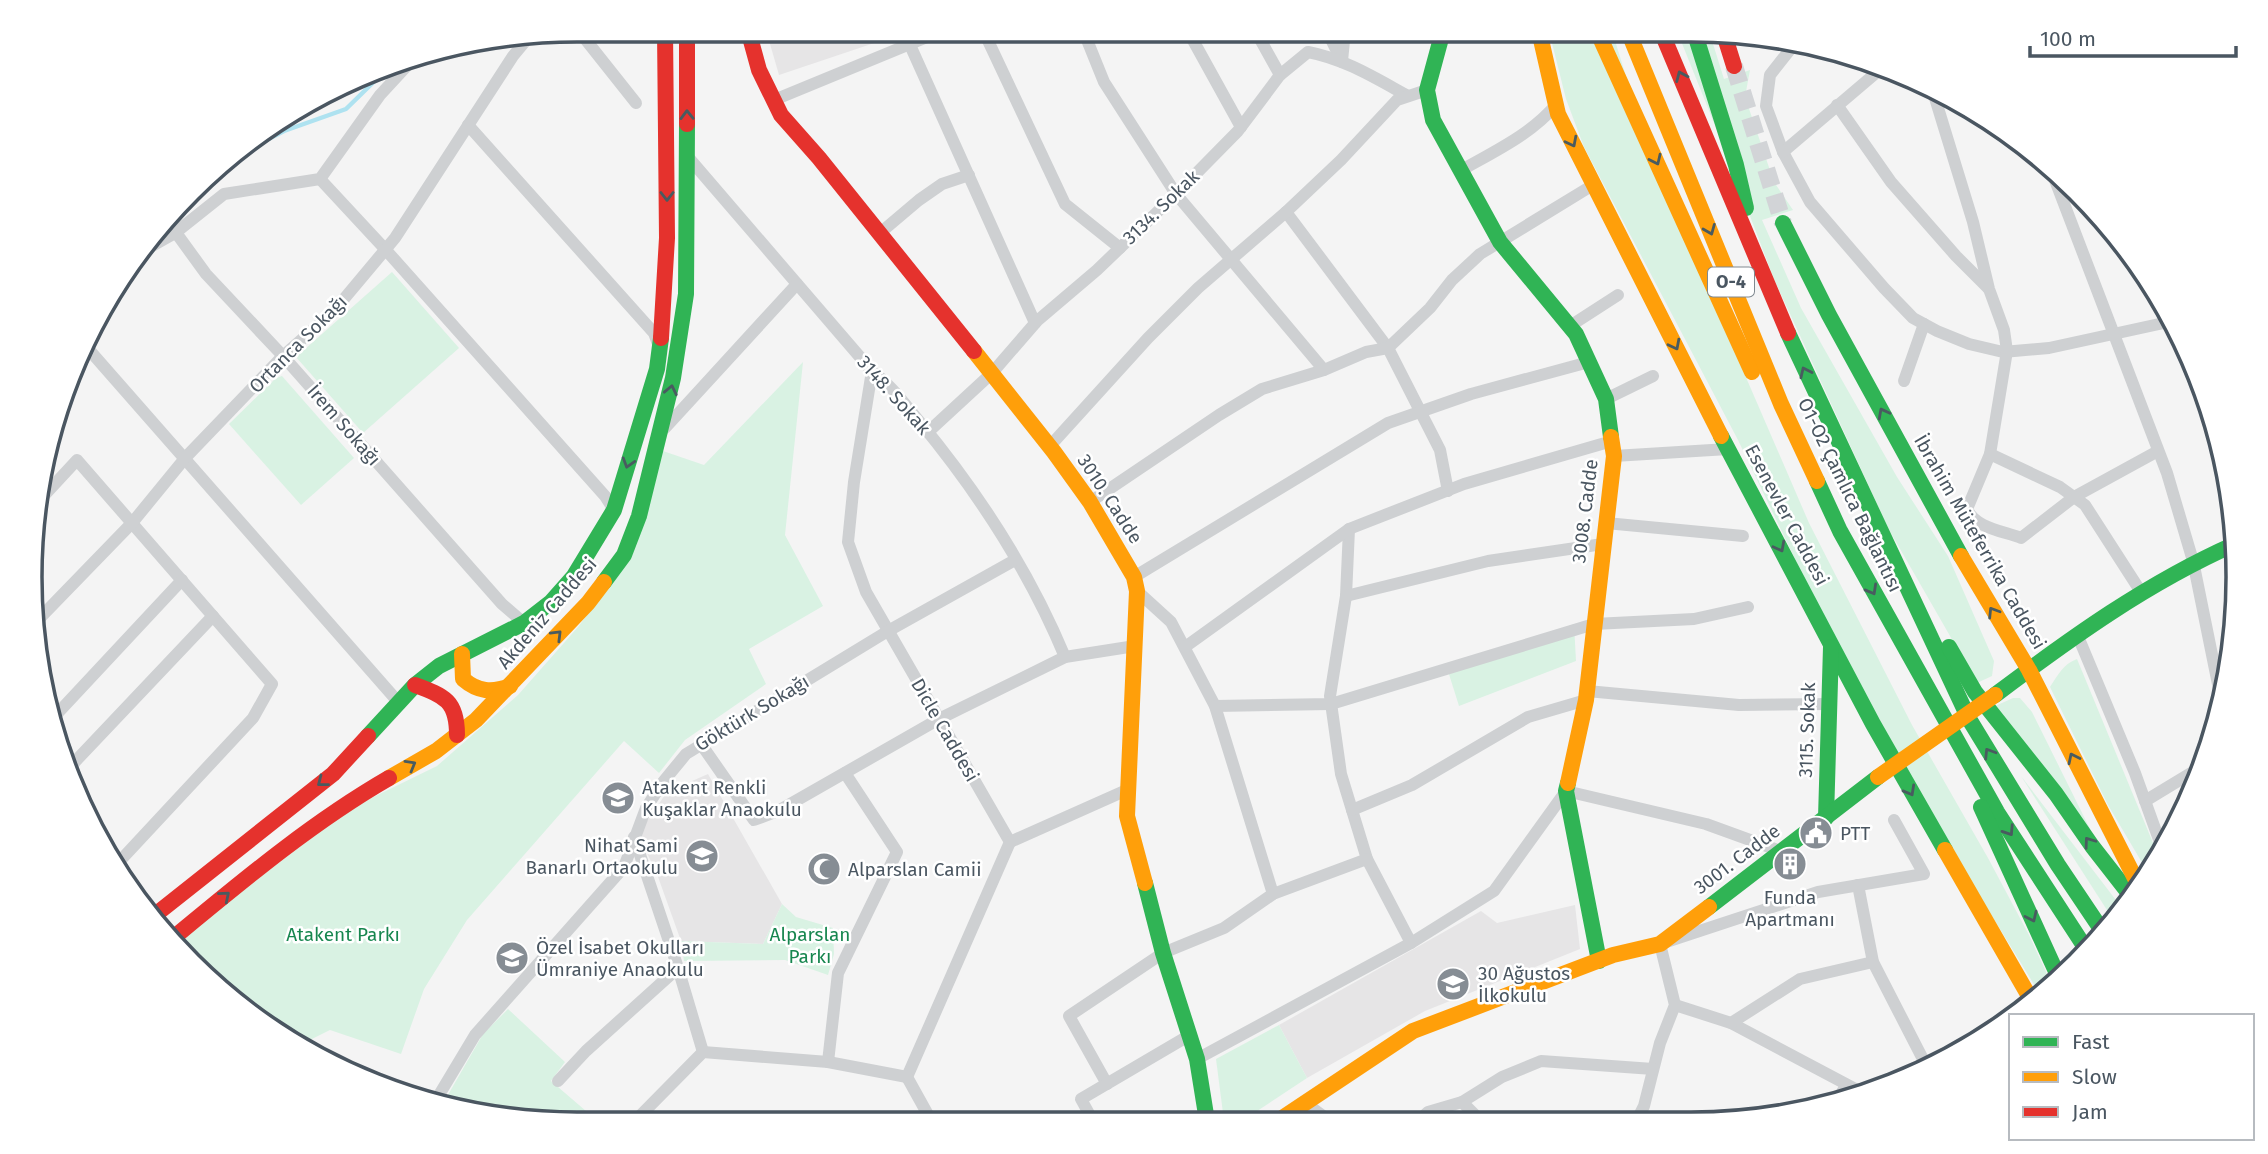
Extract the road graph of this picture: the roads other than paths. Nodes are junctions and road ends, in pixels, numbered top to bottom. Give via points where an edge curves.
1 (588, 42) edge
2 (665, 42) edge
3 (687, 42) edge
4 (751, 42) edge
5 (917, 42) edge
6 (989, 42) edge
7 (1088, 42) edge
8 (1195, 42) edge
9 (1262, 42) edge
10 (1333, 42) edge
11 (1344, 42) edge
12 (1440, 42) edge
13 (1542, 42) edge
14 (1602, 42) edge
15 (1633, 42) edge
16 (1666, 42) edge
17 (1698, 42) edge
18 (1727, 43) edge
19 (523, 45) edge
20 (910, 45) junction
21 (1782, 50) edge
22 (1789, 51) edge
23 (1782, 60) junction
24 (1342, 62) junction
25 (1734, 66) tunnel mouth
26 (402, 71) edge
27 (1874, 74) edge
28 (1280, 75) junction
29 (1427, 90) junction
30 (1408, 96) junction
31 (774, 100) junction
32 (1936, 102) edge
33 (636, 103) dead end
34 (1556, 104) junction
35 (1838, 105) junction
36 (468, 125) junction
37 (1241, 127) junction
38 (1783, 152) junction
39 (688, 158) junction
40 (1461, 171) junction
41 (969, 175) junction
42 (320, 179) junction
43 (1593, 185) junction
44 (2059, 189) edge
45 (1176, 194) junction
46 (1286, 212) junction
47 (1783, 223) tunnel mouth
48 (172, 228) edge
49 (880, 233) junction
50 (1500, 242) junction
51 (1120, 248) junction
52 (385, 249) junction
53 (1232, 258) junction
54 (1763, 275) junction
55 (797, 284) junction
56 (1989, 289) junction
57 (1618, 295) dead end
58 (1035, 323) junction
59 (2161, 323) edge
60 (1924, 324) junction
61 (1570, 326) junction
62 (2115, 334) junction
63 (1388, 348) junction
64 (660, 351) junction
65 (2007, 351) junction
66 (92, 352) edge
67 (283, 356) junction
68 (1589, 362) junction
69 (1324, 370) junction
70 (872, 371) junction
71 (992, 373) junction
72 (1653, 376) dead end
73 (1904, 381) dead end
74 (1606, 400) junction
75 (1422, 411) junction
76 (662, 430) junction
77 (928, 432) junction
78 (1050, 446) junction
79 (1613, 449) junction
80 (1728, 449) junction
81 (2158, 451) junction
82 (1990, 454) junction
83 (186, 457) junction
84 (50, 490) edge
85 (1448, 491) junction
86 (2074, 497) junction
87 (1090, 502) junction
88 (614, 510) junction
89 (132, 523) junction
90 (1606, 523) junction
91 (1875, 523) junction
92 (1349, 529) junction
93 (1840, 530) junction
94 (1744, 536) dead end
95 (1603, 544) junction
96 (2225, 548) edge
97 (1015, 560) junction
98 (2193, 561) junction
99 (181, 580) junction
100 (1135, 584) junction
101 (2141, 592) junction
102 (1346, 596) junction
103 (1748, 607) dead end
104 (43, 615) edge
105 (213, 616) junction
106 (524, 623) junction
107 (1594, 624) junction
108 (888, 631) junction
109 (2077, 634) junction
110 (1831, 643) junction
111 (1135, 646) junction
112 (1185, 647) junction
113 (462, 654) junction
114 (1065, 657) junction
115 (2029, 670) junction
116 (2217, 677) edge
117 (415, 685) junction
118 (511, 686) junction
119 (1587, 696) junction
120 (1932, 699) junction
121 (400, 704) junction
122 (1331, 704) junction
123 (1830, 704) junction
124 (1215, 706) junction
125 (59, 711) edge
126 (939, 719) junction
127 (457, 735) junction
128 (701, 744) junction
129 (75, 761) edge
130 (845, 773) junction
131 (2188, 775) edge
132 (1129, 789) junction
133 (1566, 791) junction
134 (2145, 801) junction
135 (1352, 810) junction
136 (1826, 818) junction
137 (1894, 820) dead end
138 (634, 836) junction
139 (2158, 837) edge
140 (1010, 842) junction
141 (1783, 852) junction
142 (122, 858) edge
143 (1367, 859) junction
144 (2134, 877) edge
145 (1858, 885) junction
146 (2125, 889) edge
147 (1273, 894) junction
148 (160, 911) edge
149 (2098, 924) edge
150 (179, 934) edge
151 (2082, 942) edge
152 (1411, 943) junction
153 (1660, 944) junction
154 (1163, 953) junction
155 (1599, 961) junction
156 (1873, 962) junction
157 (678, 968) junction
158 (2055, 969) edge
159 (2027, 993) edge
160 (1675, 1005) junction
161 (1731, 1023) junction
162 (1190, 1035) junction
163 (702, 1052) junction
164 (1197, 1059) junction
165 (1923, 1059) edge
166 (828, 1062) junction
167 (1653, 1069) junction
168 (907, 1077) junction
169 (558, 1081) dead end
170 (1201, 1083) junction
171 (1107, 1084) junction
172 (1846, 1086) junction
173 (1850, 1088) edge
174 (1844, 1090) edge
175 (440, 1094) edge
176 (1304, 1102) junction
177 (1462, 1102) junction
178 (643, 1112) edge
179 (926, 1112) edge
180 (1088, 1112) edge
181 (1199, 1112) edge
182 (1206, 1112) edge
183 (1285, 1112) edge
184 (1291, 1112) edge
185 (1318, 1112) edge
186 (1428, 1112) edge
187 (1472, 1112) edge
188 (1641, 1112) edge

1 - 33 street
2 -> 64 main road, Akdeniz Caddesi via 667,238
39 -> 3 main road, Akdeniz Caddesi
4 - 31 main road, 3010. Cadde
5 - 20 street
6 - 51 street via 1065,204
7 - 45 street via 1104,82
8 - 37 street
9 - 28 street
10 - 24 street
11 - 24 street
12 - 29 main road, 3008. Cadde
13 - 34 main road, Esenevler Caddesi
14 -> 93 main road via 1779,429
15 -> 93 main road, O1-O2 Çamlıca Bağlantısı / O-4 via 1781,404
54 -> 16 main road, O1-O2 Çamlıca Bağlantısı / O-4
17 - 54 main road via 1736,165
18 - 25 main road
19 - 36 street, Ortanca Sokağı
20 - 31 street
20 - 41 street
21 - 23 street
22 - 23 street
23 - 38 street via 1770,75 1766,106
24 - 28 street, 3134. Sokak via 1308,52
24 - 30 street, 3134. Sokak
26 - 42 street
27 - 35 street
28 - 37 street, 3134. Sokak
29 - 30 street
29 - 40 main road, 3008. Cadde via 1433,120
30 - 46 street via 1397,100
31 - 49 main road, 3010. Cadde via 781,115
32 - 56 street
34 - 40 street via 1524,135
34 -> 43 main road, Esenevler Caddesi
35 - 38 street
35 - 56 street via 1891,182
36 - 52 street, Ortanca Sokağı
36 - 64 street via 654,333
37 - 45 street, 3134. Sokak
38 - 60 street via 1810,202 1884,288
39 - 55 street, 3148. Sokak
76 -> 39 main road, Akdeniz Caddesi via 686,294
40 - 50 main road, 3008. Cadde
41 - 49 street via 942,184
41 - 58 street
42 - 48 street via 224,194
42 - 52 street
43 - 50 street
43 -> 80 main road, Esenevler Caddesi
44 - 62 street
45 - 51 street, 3134. Sokak
45 - 53 street
46 - 53 street
46 - 63 street
115 -> 47 main road, İbrahim Müteferrika Caddesi via 1978,587
48 - 67 street, İrem Sokağı via 206,274
49 - 71 main road, 3010. Cadde
50 - 61 main road, 3008. Cadde
50 - 63 street via 1452,280
51 - 58 street, 3134. Sokak
52 - 67 street, Ortanca Sokağı via 333,312
52 - 88 street
53 - 69 street
53 - 78 street via 1148,338
91 -> 54 main road, O1-O2 Çamlıca Bağlantısı / O-4
55 - 70 street, 3148. Sokak
55 - 76 street
56 - 65 street
57 - 61 street
58 - 71 street, 3134. Sokak
59 - 62 street
60 - 65 street via 1969,344
60 - 73 street
61 - 68 main road, 3008. Cadde
62 - 65 street via 2049,348
62 - 81 street
63 - 69 street
63 - 75 street
64 -> 88 main road, Akdeniz Caddesi
65 - 82 street
66 - 83 street
67 - 83 street, Ortanca Sokağı
67 - 106 street, İrem Sokağı via 502,604
68 - 74 main road, 3008. Cadde
68 - 75 street
69 - 87 street via 1262,389
70 - 77 street, 3148. Sokak
70 - 108 street, Dicle Caddesi via 848,542 866,592
71 - 77 street, 3134. Sokak
71 - 78 main road, 3010. Cadde
72 - 74 street
74 - 79 main road, 3008. Cadde
75 - 85 street via 1440,450
75 - 100 street via 1388,423
118 -> 76 main road, Akdeniz Caddesi via 588,603 624,555
77 - 97 street, 3148. Sokak
78 - 87 main road, 3010. Cadde
79 - 80 street
79 - 85 street
79 - 90 main road, 3008. Cadde
80 -> 110 main road, Esenevler Caddesi
81 - 86 street
81 - 98 street
82 - 86 street
82 - 86 street via 1967,509 1979,523 2021,538
83 - 89 street, Ortanca Sokağı
83 - 121 street
84 - 89 street via 77,460
85 - 92 street
86 - 101 street via 2085,505
87 - 100 main road, 3010. Cadde
88 - 106 main road, Akdeniz Caddesi via 574,576
89 - 99 street
89 - 104 street, Ortanca Sokağı
90 - 94 street
90 - 95 main road, 3008. Cadde
146 -> 91 main road via 1975,692
149 -> 91 main road, O1-O2 Çamlıca Bağlantısı / O-4 via 1969,719
92 - 102 street
92 - 112 street
93 -> 120 main road, O1-O2 Çamlıca Bağlantısı / O-4
95 - 102 street via 1488,561
95 - 107 main road, 3008. Cadde
96 - 98 main road, 3001. Cadde
97 - 108 street, Göktürk Sokağı
97 - 114 street, 3148. Sokak
98 - 101 main road, 3001. Cadde
98 - 116 street
99 - 105 street
99 - 125 street
100 - 111 main road
100 - 112 street via 1171,622
101 - 109 main road, 3001. Cadde
102 - 122 street
103 - 107 street via 1694,619
105 - 129 street
105 - 142 street via 272,684 253,718
106 - 113 main road, Akdeniz Caddesi
107 - 119 main road, 3008. Cadde
107 - 122 street
108 - 126 street, Dicle Caddesi
108 - 128 street, Göktürk Sokağı
109 - 115 main road, 3001. Cadde
109 - 134 street
110 - 123 main road, 3115. Sokak
110 -> 159 main road, Esenevler Caddesi via 1926,820
111 - 114 street
111 - 132 main road
112 - 124 street
113 - 117 main road, Akdeniz Caddesi
113 - 118 main road via 463,679 474,690
114 - 126 street
115 - 136 main road, 3001. Cadde, bridge
144 -> 115 main road, İbrahim Müteferrika Caddesi
117 - 121 main road, Akdeniz Caddesi
117 - 127 main road via 444,696 458,717
118 - 127 main road, Akdeniz Caddesi
119 - 123 street via 1739,705
119 - 133 main road, 3008. Cadde
119 - 135 street via 1528,717 1412,785
120 -> 151 main road, O1-O2 Çamlıca Bağlantısı / O-4 via 1997,812
120 -> 158 main road
121 -> 148 main road, Akdeniz Caddesi via 333,774
122 - 124 street
122 - 135 street via 1341,774
123 - 136 main road, 3115. Sokak
124 - 147 street
126 - 130 street
126 - 140 street, Dicle Caddesi
150 -> 127 main road, Akdeniz Caddesi via 347,802
128 - 130 street via 754,820
128 - 138 street, Göktürk Sokağı via 686,754 663,782
130 - 166 street via 897,852 838,973
131 - 134 street
132 - 140 street
132 - 154 main road via 1127,816
133 - 141 street via 1706,824
133 - 152 street via 1494,891
133 - 155 main road, 3008. Cadde
134 - 139 street
135 - 143 street
136 - 141 main road, 3001. Cadde
137 - 145 street via 1924,874
138 - 157 street
138 - 175 street, Göktürk Sokağı via 624,867 475,1035
140 - 168 street
141 - 153 main road, 3001. Cadde
143 - 147 street
143 - 152 street
145 - 153 street via 1818,892
145 - 156 street
147 - 154 street via 1224,928
152 - 164 street
153 - 155 main road, 3001. Cadde
153 - 160 street
154 - 162 main road
154 - 171 street via 1069,1016
155 - 176 main road, 3001. Cadde via 1413,1031
156 - 161 street via 1800,979
156 - 165 street
157 - 163 street
157 - 169 street
160 - 161 street
160 - 167 street
161 - 172 street
162 - 164 main road
162 - 171 street
163 - 166 street
163 - 178 street
164 - 170 main road
166 - 168 street
167 - 177 street via 1541,1061 1502,1077
167 - 188 street
168 - 179 street
170 - 181 main road
170 - 182 main road
171 - 180 street via 1081,1099
172 - 173 street
172 - 174 street
176 - 183 main road
176 - 184 main road
176 - 185 street
177 - 186 street
177 - 187 street

